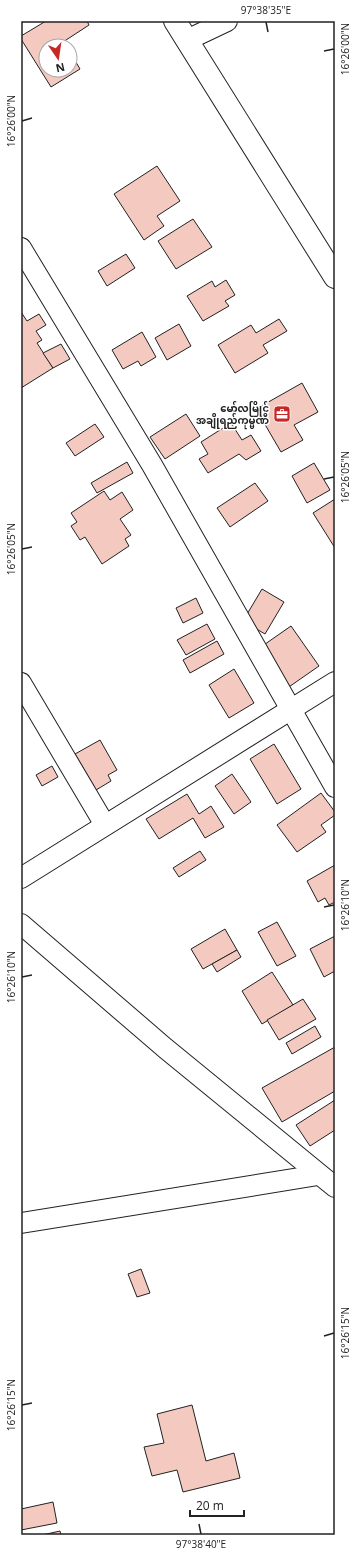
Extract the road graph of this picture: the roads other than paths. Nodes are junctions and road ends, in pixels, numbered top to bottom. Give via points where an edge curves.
1 (175, 21) edge
2 (227, 21) edge
3 (187, 40) junction
4 (21, 248) edge
5 (335, 277) edge
6 (335, 682) edge
7 (21, 683) edge
8 (291, 709) junction
9 (335, 787) edge
10 (104, 825) junction
11 (21, 878) edge
12 (21, 924) edge
13 (318, 1175) junction
14 (335, 1188) edge
15 (21, 1223) edge

1 - 3 highway
2 - 3 street
3 - 5 highway
4 - 8 street via 152,465
6 - 8 street
7 - 10 street
8 - 9 street
8 - 10 street
10 - 11 street
12 - 13 street
13 - 14 street
13 - 15 street

